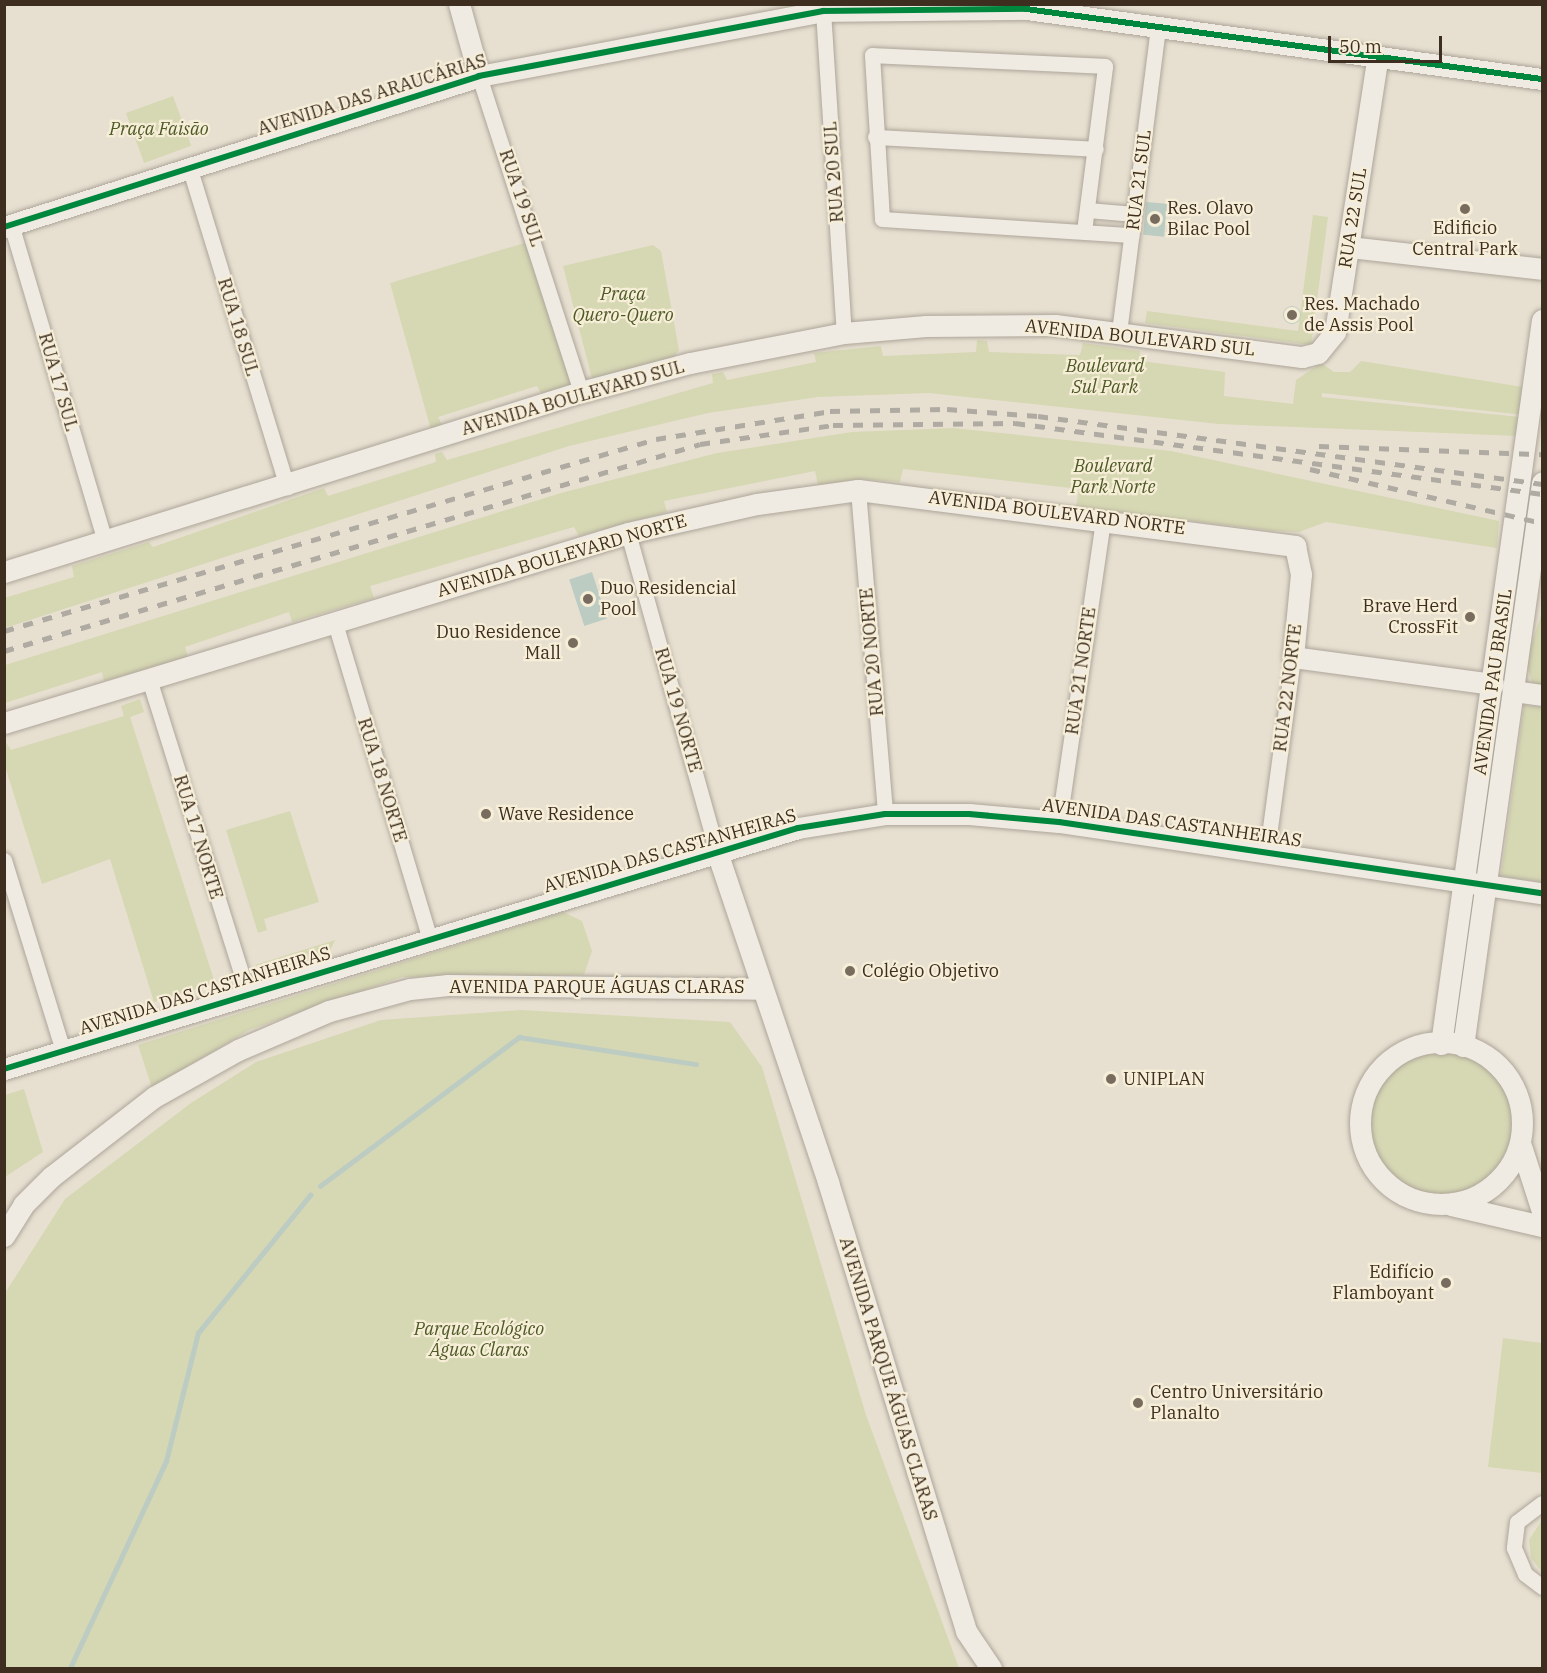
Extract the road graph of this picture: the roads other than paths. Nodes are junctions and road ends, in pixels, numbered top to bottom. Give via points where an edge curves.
1 (459, 4) edge
2 (823, 11) junction
3 (1158, 28) junction
4 (1377, 60) junction
5 (479, 76) junction
6 (1542, 79) edge
7 (875, 137) junction
8 (1096, 149) junction
9 (189, 166) junction
10 (1088, 210) junction
11 (1134, 214) junction
12 (8, 225) edge
13 (1084, 231) junction
14 (1131, 236) junction
15 (1350, 247) junction
16 (1542, 269) edge
17 (1542, 320) edge
18 (1119, 332) junction
19 (844, 333) junction
20 (1302, 357) joint
21 (581, 392) junction
22 (1542, 483) edge
23 (287, 487) junction
24 (858, 490) junction
25 (1103, 520) junction
26 (628, 533) junction
27 (105, 541) junction
28 (1277, 541) joint
29 (4, 572) edge
30 (334, 623) junction
31 (1293, 657) junction
32 (149, 680) junction
33 (1493, 684) junction
34 (1515, 691) junction
35 (1542, 695) edge
36 (4, 723) edge
37 (885, 814) junction
38 (1059, 822) junction
39 (1267, 850) junction
40 (717, 852) junction
41 (4, 860) edge
42 (1476, 884) junction
43 (1542, 893) edge
44 (429, 937) junction
45 (762, 989) junction
46 (248, 994) junction
47 (1441, 1044) junction
48 (1462, 1046) junction
49 (63, 1051) junction
50 (4, 1069) edge
51 (1521, 1146) junction
52 (51, 1178) junction
53 (4, 1204) edge
54 (1451, 1205) junction
55 (1542, 1211) edge
56 (1542, 1226) edge
57 (4, 1236) edge
58 (1542, 1503) edge
59 (1542, 1587) edge
60 (991, 1668) edge

1 - 5 street, RUA 19 SUL
2 - 3 street, AVENIDA DAS ARAUCÁRIAS via 1026,9
2 - 5 street, AVENIDA DAS ARAUCÁRIAS
2 - 19 street, RUA 20 SUL
3 - 4 street, AVENIDA DAS ARAUCÁRIAS
3 - 11 street, RUA 21 SUL
4 - 6 street, AVENIDA DAS ARAUCÁRIAS
4 - 15 street, RUA 22 SUL
5 - 9 street, AVENIDA DAS ARAUCÁRIAS
5 - 21 street, RUA 19 SUL
7 - 8 street
7 - 8 street via 874,54 1096,63 1106,66 1106,72
7 - 13 street via 882,219
8 - 10 street
9 - 12 street, AVENIDA DAS ARAUCÁRIAS
9 - 23 street, RUA 18 SUL
10 - 11 street
10 - 13 street
11 - 14 street, RUA 21 SUL
12 - 27 street, RUA 17 SUL
13 - 14 street
14 - 18 street, RUA 21 SUL
15 - 16 street
15 - 20 street, RUA 22 SUL via 1335,332 1325,348
17 - 33 street, AVENIDA PAU BRASIL
18 - 19 street, AVENIDA BOULEVARD SUL via 991,324
18 - 20 street, AVENIDA BOULEVARD SUL
19 - 21 street, AVENIDA BOULEVARD SUL via 690,363
21 - 23 street, AVENIDA BOULEVARD SUL
22 - 34 street, AVENIDA PAU BRASIL
23 - 27 street, AVENIDA BOULEVARD SUL
24 - 25 street, AVENIDA BOULEVARD NORTE
24 - 26 street, AVENIDA BOULEVARD NORTE via 757,504
24 - 37 street, RUA 20 NORTE
25 - 28 street, AVENIDA BOULEVARD NORTE
25 - 38 street, RUA 21 NORTE
26 - 30 street, AVENIDA BOULEVARD NORTE
26 - 40 street, RUA 19 NORTE
27 - 29 street, AVENIDA BOULEVARD SUL
28 - 31 street, RUA 22 NORTE via 1295,546 1300,559
30 - 32 street, AVENIDA BOULEVARD NORTE
30 - 44 street, RUA 18 NORTE
31 - 33 street
31 - 39 street, RUA 22 NORTE
32 - 36 street, AVENIDA BOULEVARD NORTE
32 - 46 street, RUA 17 NORTE
33 - 42 street, AVENIDA PAU BRASIL
34 - 35 street
34 - 42 street, AVENIDA PAU BRASIL
37 - 38 street, AVENIDA DAS CASTANHEIRAS via 969,814
37 - 40 street, AVENIDA DAS CASTANHEIRAS via 798,828
38 - 39 street, AVENIDA DAS CASTANHEIRAS
39 - 42 street, AVENIDA DAS CASTANHEIRAS
40 - 44 street, AVENIDA DAS CASTANHEIRAS
40 - 45 street
41 - 49 street
42 - 43 street, AVENIDA DAS CASTANHEIRAS
42 - 47 street, AVENIDA PAU BRASIL
42 - 48 street, AVENIDA PAU BRASIL
44 - 46 street, AVENIDA DAS CASTANHEIRAS
45 - 52 street, AVENIDA PARQUE ÁGUAS CLARAS via 448,985 366,999 238,1050 154,1097
45 - 60 street, AVENIDA PARQUE ÁGUAS CLARAS via 966,1631
46 - 49 street, AVENIDA DAS CASTANHEIRAS
47 - 48 street
47 - 54 street via 1414,1046 1391,1058 1372,1078 1362,1102 1359,1128 1365,1154 1390,1186 1424,1203
48 - 51 street via 1498,1065 1518,1093 1524,1119
49 - 50 street, AVENIDA DAS CASTANHEIRAS
51 - 54 street via 1506,1174 1490,1188
51 - 55 street
52 - 53 street, AVENIDA PARQUE ÁGUAS CLARAS
52 - 57 street, AVENIDA PARQUE ÁGUAS CLARAS via 23,1204
54 - 56 street
58 - 59 street via 1517,1522 1514,1548 1525,1574

